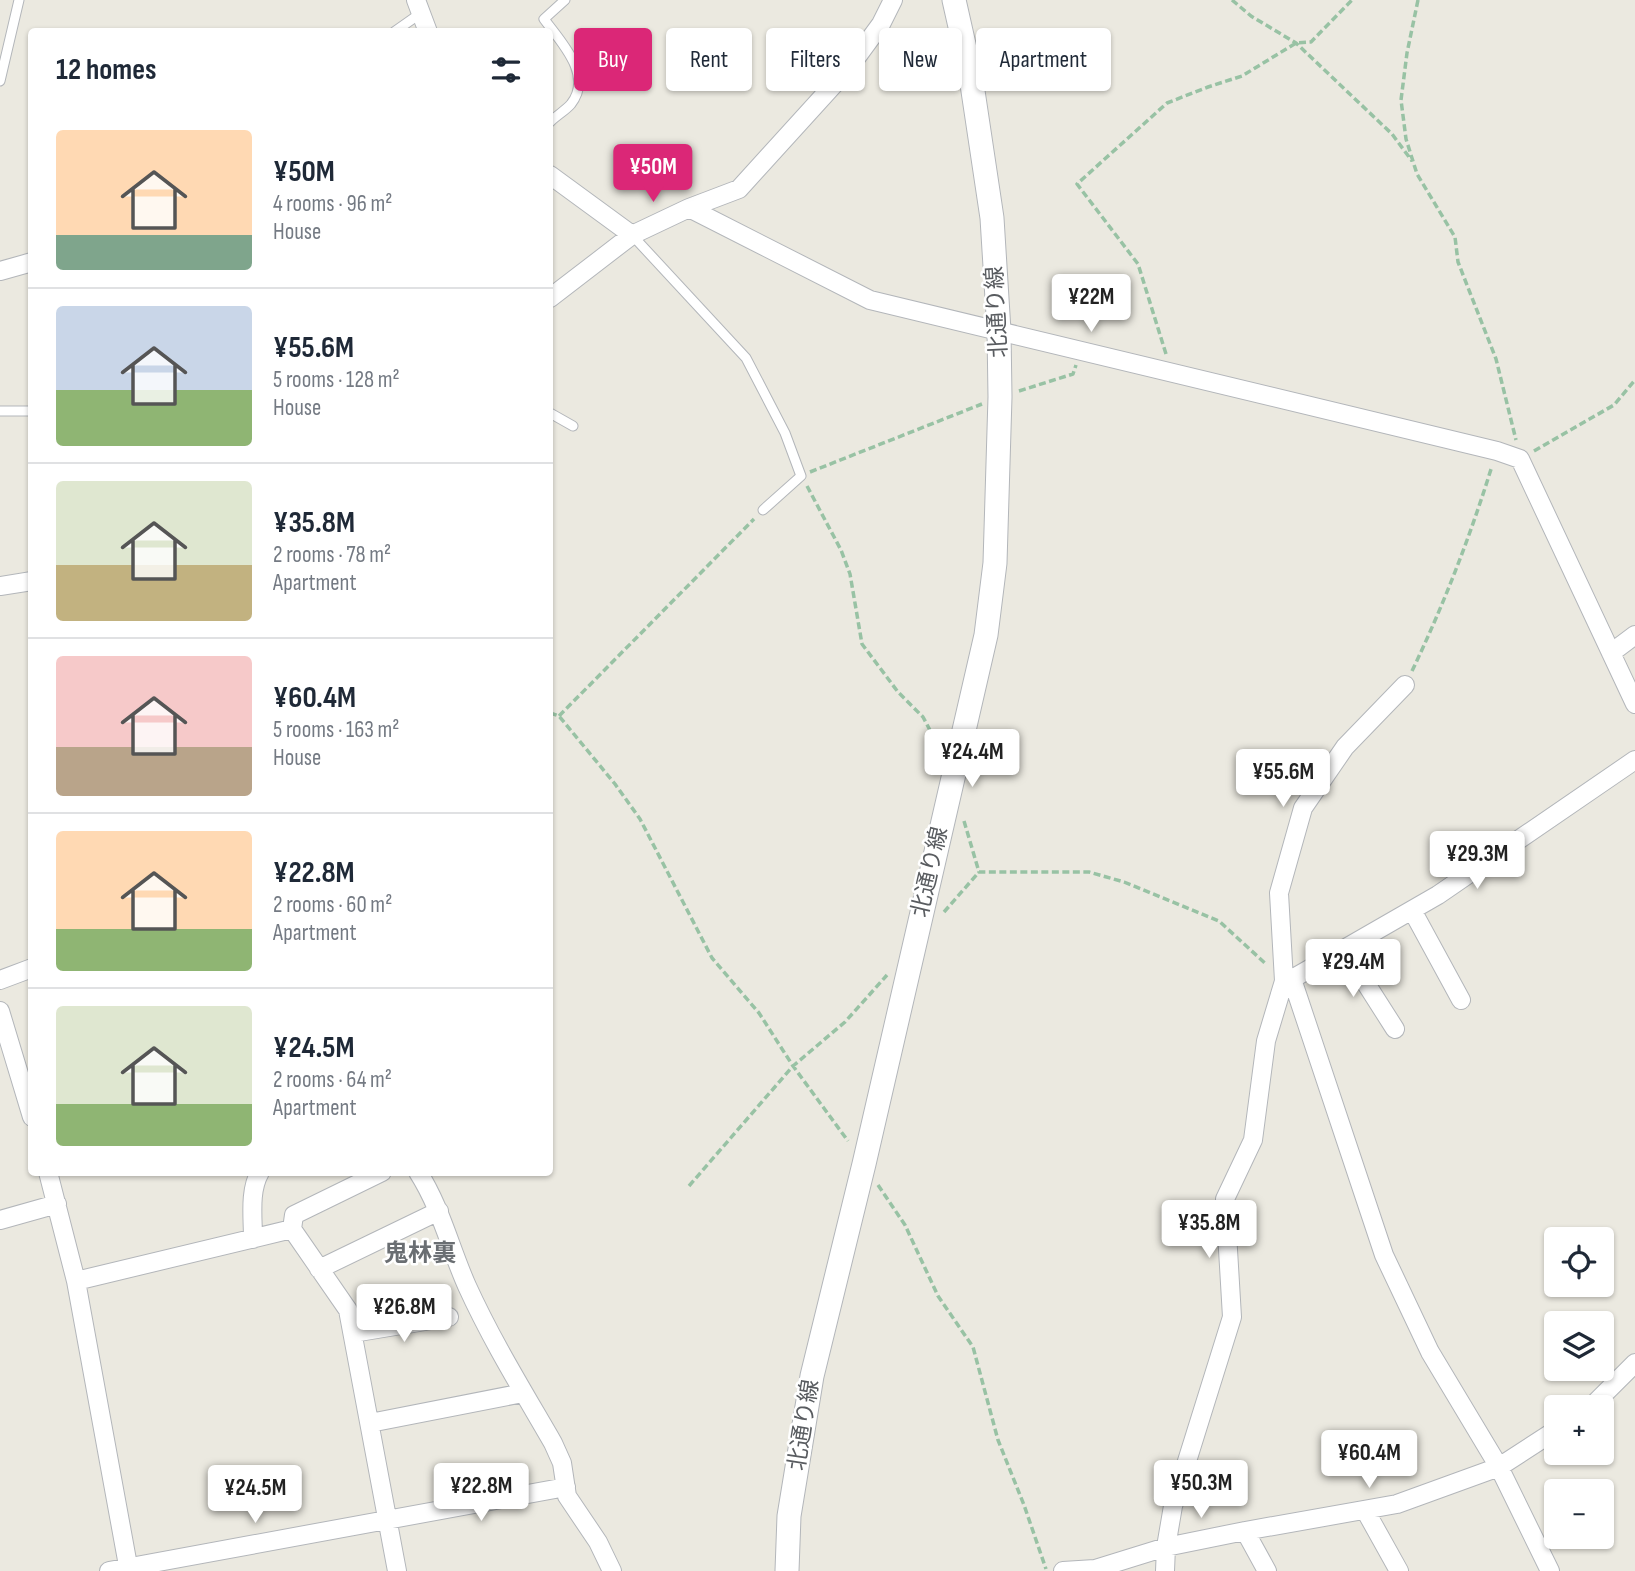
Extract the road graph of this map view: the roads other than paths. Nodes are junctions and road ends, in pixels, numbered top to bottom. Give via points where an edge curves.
1 (19, 0) edge
2 (565, 0) edge
3 (893, 0) edge
4 (954, 0) edge
5 (419, 6) edge
6 (398, 28) edge
7 (427, 28) edge
8 (550, 28) edge
9 (553, 32) edge
10 (0, 81) edge
11 (553, 119) edge
12 (553, 176) edge
13 (689, 208) junction
14 (632, 234) junction
15 (28, 263) edge
16 (0, 271) edge
17 (553, 296) edge
18 (999, 331) junction
19 (0, 411) edge
20 (28, 411) edge
21 (553, 415) edge
22 (573, 426) dead end
23 (763, 510) road end
24 (28, 582) edge
25 (0, 586) edge
26 (1635, 635) edge
27 (1611, 653) junction
28 (1405, 685) road end
29 (1635, 704) edge
30 (1635, 761) edge
31 (1412, 910) junction
32 (1345, 948) junction
33 (28, 970) edge
34 (0, 980) edge
35 (1288, 980) junction
36 (1461, 1000) dead end
37 (0, 1011) edge
38 (1395, 1029) dead end
39 (28, 1104) edge
40 (49, 1176) edge
41 (259, 1176) edge
42 (374, 1176) edge
43 (420, 1176) edge
44 (57, 1204) junction
45 (439, 1211) junction
46 (0, 1220) edge
47 (292, 1229) junction
48 (253, 1238) junction
49 (319, 1269) junction
50 (76, 1281) junction
51 (449, 1317) dead end
52 (353, 1333) junction
53 (1635, 1363) edge
54 (523, 1393) junction
55 (1603, 1395) edge
56 (370, 1423) junction
57 (1544, 1438) edge
58 (1499, 1467) junction
59 (566, 1486) junction
60 (1366, 1510) junction
61 (388, 1521) junction
62 (1245, 1531) junction
63 (1166, 1548) junction
64 (129, 1569) edge
65 (109, 1571) edge
66 (397, 1571) edge
67 (612, 1571) edge
68 (787, 1571) edge
69 (1063, 1571) edge
70 (1165, 1571) edge
71 (1267, 1571) edge
72 (1399, 1571) edge
73 (1550, 1571) edge

1 - 10 lane
2 - 8 lane via 544,19
3 - 13 street via 848,69 739,189
4 - 18 street, 北通り線 via 970,71 992,218
5 - 6 lane
5 - 7 street
9 - 11 lane via 576,65 579,82 573,102
12 - 14 street
13 - 14 street
13 - 18 street via 870,300
14 - 17 street
14 - 23 lane via 746,358 785,433 801,476
15 - 16 street
18 - 27 street via 1520,459
18 - 68 street, 北通り線 via 995,563 986,635 812,1376 789,1516
19 - 20 lane
21 - 22 lane
24 - 25 street
26 - 27 street
27 - 29 street
28 - 35 street via 1345,747 1303,808 1279,892
30 - 31 street
31 - 32 street
31 - 36 street
32 - 35 street
32 - 38 street
33 - 34 street
35 - 58 street via 1384,1255 1430,1352
35 - 63 street via 1266,1041 1253,1140 1225,1199 1233,1317 1173,1506
37 - 39 street
40 - 44 street
41 - 48 street
42 - 47 street via 294,1215
43 - 45 street
44 - 46 street
44 - 50 street
45 - 49 street
45 - 54 street via 484,1324
47 - 48 street
47 - 49 street
48 - 50 street
49 - 52 street via 348,1310
50 - 64 street
51 - 52 street
52 - 56 street
53 - 55 street
54 - 56 street
54 - 59 street via 553,1443
56 - 61 street
57 - 58 street
58 - 60 street via 1397,1504
58 - 73 street
59 - 61 street
59 - 67 street
60 - 62 street
60 - 72 street
61 - 64 street
61 - 66 street
62 - 63 street
62 - 71 street
63 - 69 street via 1095,1569
63 - 70 street
64 - 65 street

